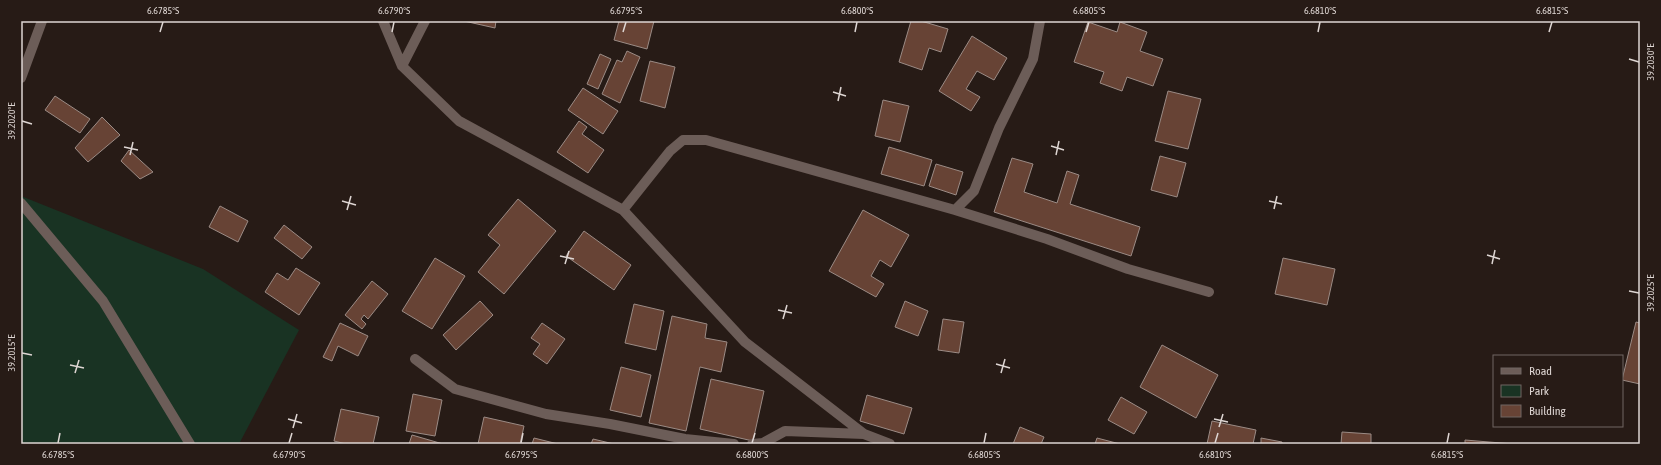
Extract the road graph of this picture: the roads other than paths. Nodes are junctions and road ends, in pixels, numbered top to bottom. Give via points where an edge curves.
1 (42, 21) edge
2 (383, 21) edge
3 (425, 21) edge
4 (1040, 21) edge
5 (402, 66) junction
6 (21, 78) edge
7 (21, 203) edge
8 (623, 210) junction
9 (955, 210) junction
10 (1209, 292) dead end
11 (415, 359) dead end
12 (864, 434) junction
13 (190, 444) edge
14 (734, 444) edge
15 (752, 444) edge
16 (890, 444) edge

1 - 6 street
2 - 5 street
3 - 5 street
4 - 9 street via 1033,59 999,128 974,191
5 - 8 street via 459,121
7 - 13 street via 103,301
8 - 9 street via 670,151 683,140 706,140
8 - 12 street via 745,342
9 - 10 street via 1047,239 1128,269
11 - 14 street via 455,389 546,414 685,439
12 - 15 street via 785,431 763,443
12 - 16 street

